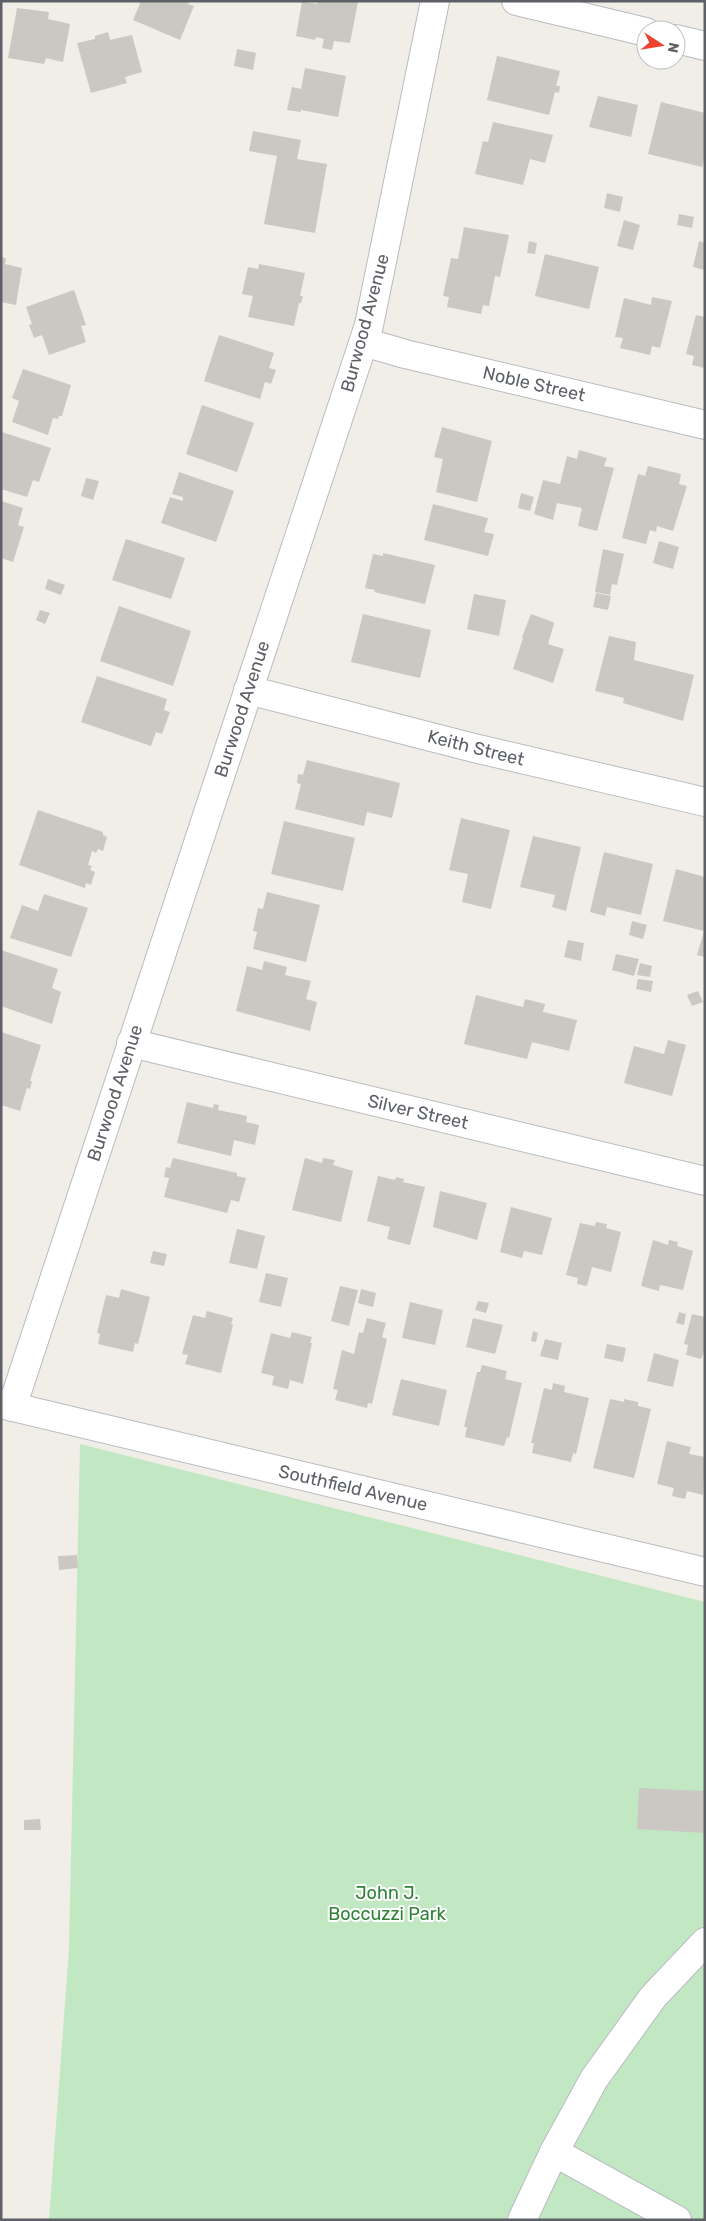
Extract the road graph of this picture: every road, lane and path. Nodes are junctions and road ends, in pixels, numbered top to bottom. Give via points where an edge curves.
1 (435, 1) edge
2 (516, 1) edge
3 (636, 30) edge
4 (686, 42) edge
5 (705, 46) edge
6 (364, 342) junction
7 (705, 425) edge
8 (248, 690) junction
9 (705, 802) edge
10 (131, 1043) junction
11 (705, 1181) edge
12 (7, 1405) edge
13 (705, 1572) edge
14 (705, 1942) edge
15 (554, 2152) junction
16 (522, 2220) edge
17 (677, 2220) edge

1 - 6 street, Burwood Avenue
2 - 3 street
4 - 5 street
6 - 7 street, Noble Street
6 - 8 street, Burwood Avenue
8 - 9 street, Keith Street via 474,748
8 - 10 street, Burwood Avenue
10 - 11 street, Silver Street
10 - 12 street, Burwood Avenue
12 - 13 street, Southfield Avenue
14 - 15 street via 653,1997 604,2064
15 - 16 street
15 - 17 street

